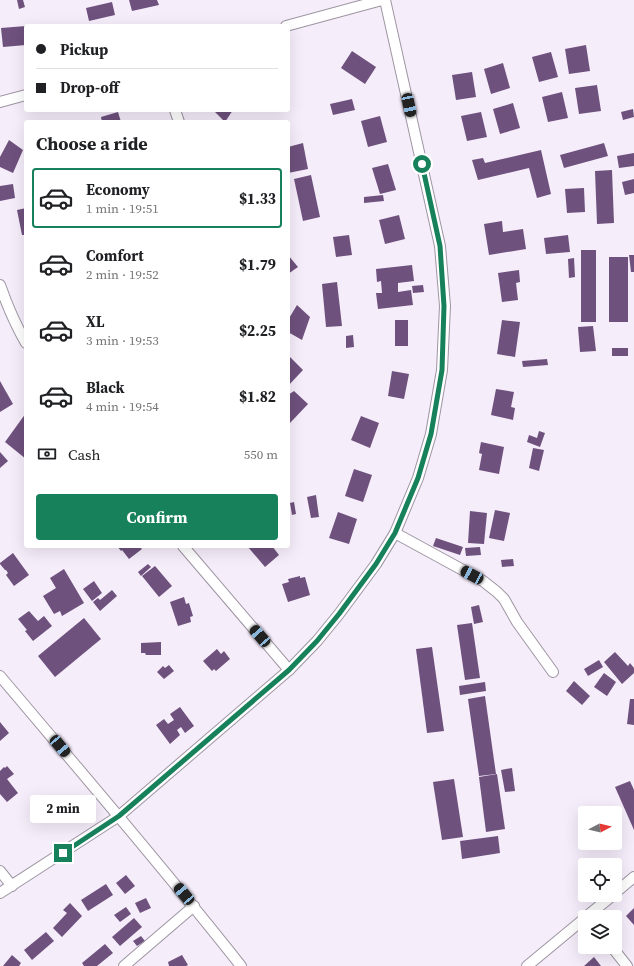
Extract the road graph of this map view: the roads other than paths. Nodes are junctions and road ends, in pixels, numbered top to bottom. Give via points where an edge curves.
1 (382, 0) edge
2 (385, 0) edge
3 (290, 25) edge
4 (24, 96) edge
5 (0, 102) edge
6 (0, 285) edge
7 (24, 339) edge
8 (395, 533) junction
9 (185, 548) edge
10 (289, 670) junction
11 (553, 672) dead end
12 (0, 676) edge
13 (119, 816) junction
14 (0, 871) edge
15 (634, 877) edge
16 (12, 886) junction
17 (622, 887) edge
18 (0, 893) edge
19 (604, 902) edge
20 (194, 906) junction
21 (595, 910) edge
22 (578, 924) edge
23 (618, 954) edge
24 (124, 966) edge
25 (241, 966) edge
26 (527, 966) edge
27 (627, 966) edge

1 - 3 street
2 - 8 street via 440,246 444,306 442,370 431,434 418,478
4 - 5 street
6 - 7 street via 12,318
8 - 10 street via 376,564 339,614
8 - 11 street via 483,581 497,592
9 - 10 street
10 - 13 street
12 - 13 street
13 - 16 street
13 - 20 street
14 - 16 street
15 - 17 street
16 - 18 street
19 - 21 street
20 - 24 street
20 - 25 street
22 - 26 street
23 - 27 street

